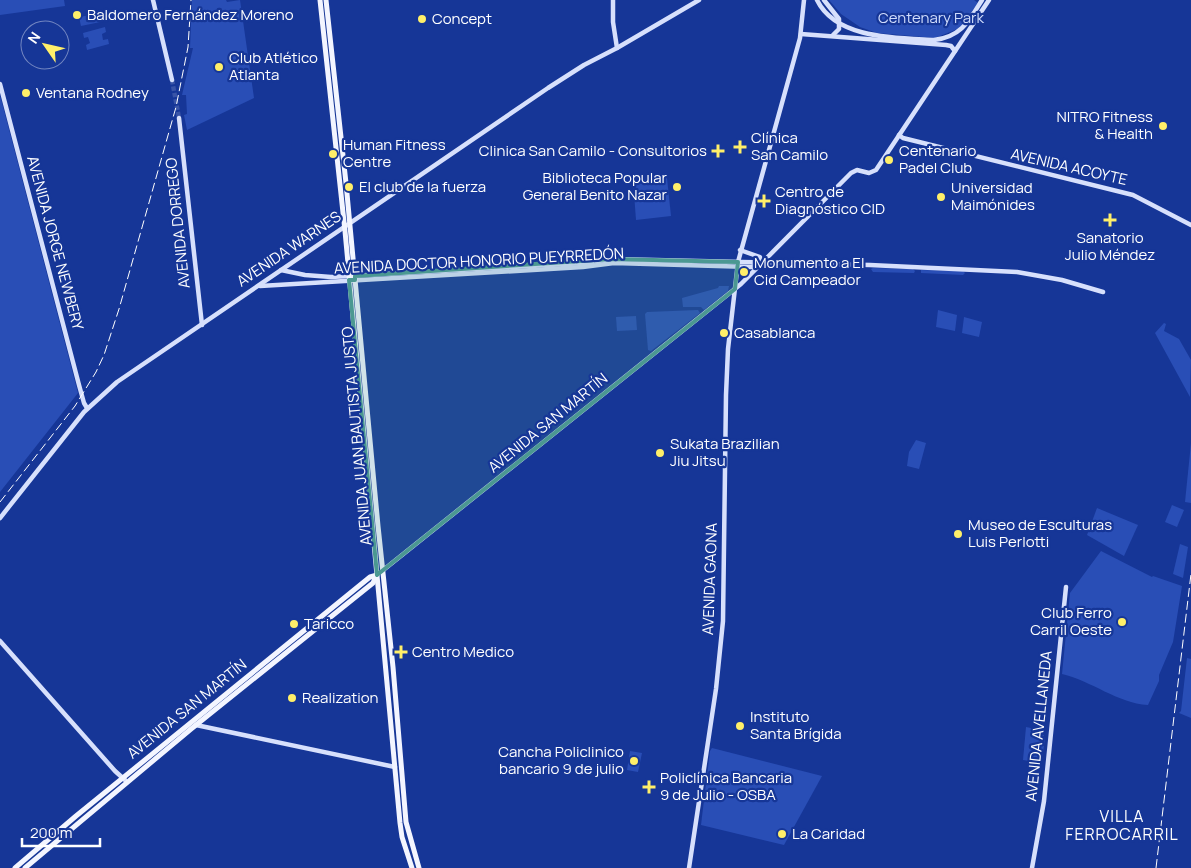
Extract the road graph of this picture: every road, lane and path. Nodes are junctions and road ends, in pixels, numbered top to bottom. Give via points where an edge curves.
1 (153, 0) edge
2 (320, 0) edge
3 (326, 0) edge
4 (613, 0) edge
5 (699, 0) edge
6 (824, 0) edge
7 (982, 0) edge
8 (989, 0) edge
9 (814, 1) edge
10 (804, 2) edge
11 (978, 17) junction
12 (970, 18) junction
13 (840, 23) junction
14 (954, 33) junction
15 (801, 34) junction
16 (833, 36) junction
17 (616, 39) junction
18 (628, 41) junction
19 (961, 42) junction
20 (950, 46) junction
21 (617, 48) junction
22 (955, 51) junction
23 (172, 80) tunnel mouth
24 (0, 84) edge
25 (180, 118) tunnel mouth
26 (899, 135) junction
27 (347, 225) junction
28 (1191, 225) edge
29 (740, 250) junction
30 (291, 263) junction
31 (761, 263) junction
32 (738, 264) junction
33 (281, 270) junction
34 (292, 273) junction
35 (352, 278) junction
36 (331, 280) junction
37 (257, 287) junction
38 (735, 289) junction
39 (1103, 292) dead end
40 (724, 297) junction
41 (734, 298) junction
42 (202, 325) junction
43 (87, 408) junction
44 (0, 518) edge
45 (382, 571) junction
46 (377, 575) junction
47 (1066, 587) dead end
48 (0, 641) edge
49 (189, 723) junction
50 (196, 725) junction
51 (395, 767) junction
52 (122, 778) junction
53 (129, 781) junction
54 (15, 868) edge
55 (25, 868) edge
56 (412, 868) edge
57 (419, 868) edge
58 (689, 868) edge
59 (1032, 868) edge

1 - 23 main road
2 - 27 main road, AVENIDA JUAN BAUTISTA JUSTO
3 - 27 main road, AVENIDA JUAN BAUTISTA JUSTO
4 - 17 main road
5 - 18 main road, AVENIDA WARNES
6 - 13 main road
7 - 12 main road
8 - 11 main road
9 - 10 main road
9 - 13 main road
10 - 15 main road, AVENIDA GAONA
11 - 12 main road
11 - 19 main road
12 - 14 main road via 963,28
13 - 14 main road via 875,35 934,40
13 - 16 main road
14 - 19 main road via 961,37
14 - 20 main road via 948,39
15 - 16 main road
15 - 29 main road, AVENIDA GAONA
16 - 20 main road
17 - 18 main road
17 - 21 main road
18 - 21 main road, AVENIDA WARNES
19 - 22 main road
20 - 22 main road
21 - 27 main road, AVENIDA WARNES via 584,65
22 - 26 main road
24 - 43 main road, AVENIDA JORGE NEWBERY
25 - 42 main road, AVENIDA DORREGO
26 - 28 main road, AVENIDA ACOYTE via 1133,195
26 - 31 main road via 876,170 851,172
27 - 30 main road, AVENIDA WARNES
27 - 35 main road, AVENIDA JUAN BAUTISTA JUSTO
29 - 31 main road via 760,257
29 - 32 main road, AVENIDA GAONA
30 - 33 main road, AVENIDA WARNES
30 - 34 main road
31 - 32 main road, AVENIDA DOCTOR HONORIO PUEYRREDÓN via 751,267
31 - 38 main road
31 - 39 main road, AVENIDA DOCTOR HONORIO PUEYRREDÓN via 1022,272
32 - 35 main road, AVENIDA DOCTOR HONORIO PUEYRREDÓN via 610,259
32 - 38 main road, AVENIDA GAONA
33 - 34 main road, AVENIDA DOCTOR HONORIO PUEYRREDÓN
33 - 37 main road, AVENIDA WARNES
34 - 36 main road, AVENIDA DOCTOR HONORIO PUEYRREDÓN
35 - 36 main road, AVENIDA DOCTOR HONORIO PUEYRREDÓN
35 - 45 main road, AVENIDA JUAN BAUTISTA JUSTO
35 - 46 main road, AVENIDA JUAN BAUTISTA JUSTO
36 - 37 main road, AVENIDA DOCTOR HONORIO PUEYRREDÓN
37 - 42 main road, AVENIDA WARNES
38 - 40 main road, AVENIDA SAN MARTÍN
38 - 41 main road, AVENIDA GAONA
40 - 41 main road
40 - 45 main road, AVENIDA SAN MARTÍN
41 - 58 main road, AVENIDA GAONA via 726,394 724,618
42 - 43 main road, AVENIDA WARNES via 119,380
43 - 44 main road, AVENIDA WARNES
45 - 46 main road, AVENIDA SAN MARTÍN
45 - 57 main road, AVENIDA JUAN BAUTISTA JUSTO via 406,827
46 - 49 main road, AVENIDA SAN MARTÍN via 370,577
46 - 50 main road, AVENIDA SAN MARTÍN via 373,583
46 - 51 main road, AVENIDA JUAN BAUTISTA JUSTO
47 - 59 main road, AVENIDA AVELLANEDA via 1044,801
48 - 52 main road
49 - 50 main road
49 - 52 main road, AVENIDA SAN MARTÍN
50 - 51 main road
50 - 53 main road, AVENIDA SAN MARTÍN
51 - 56 main road, AVENIDA JUAN BAUTISTA JUSTO via 402,836
52 - 53 main road
52 - 54 main road, AVENIDA SAN MARTÍN
53 - 55 main road, AVENIDA SAN MARTÍN

